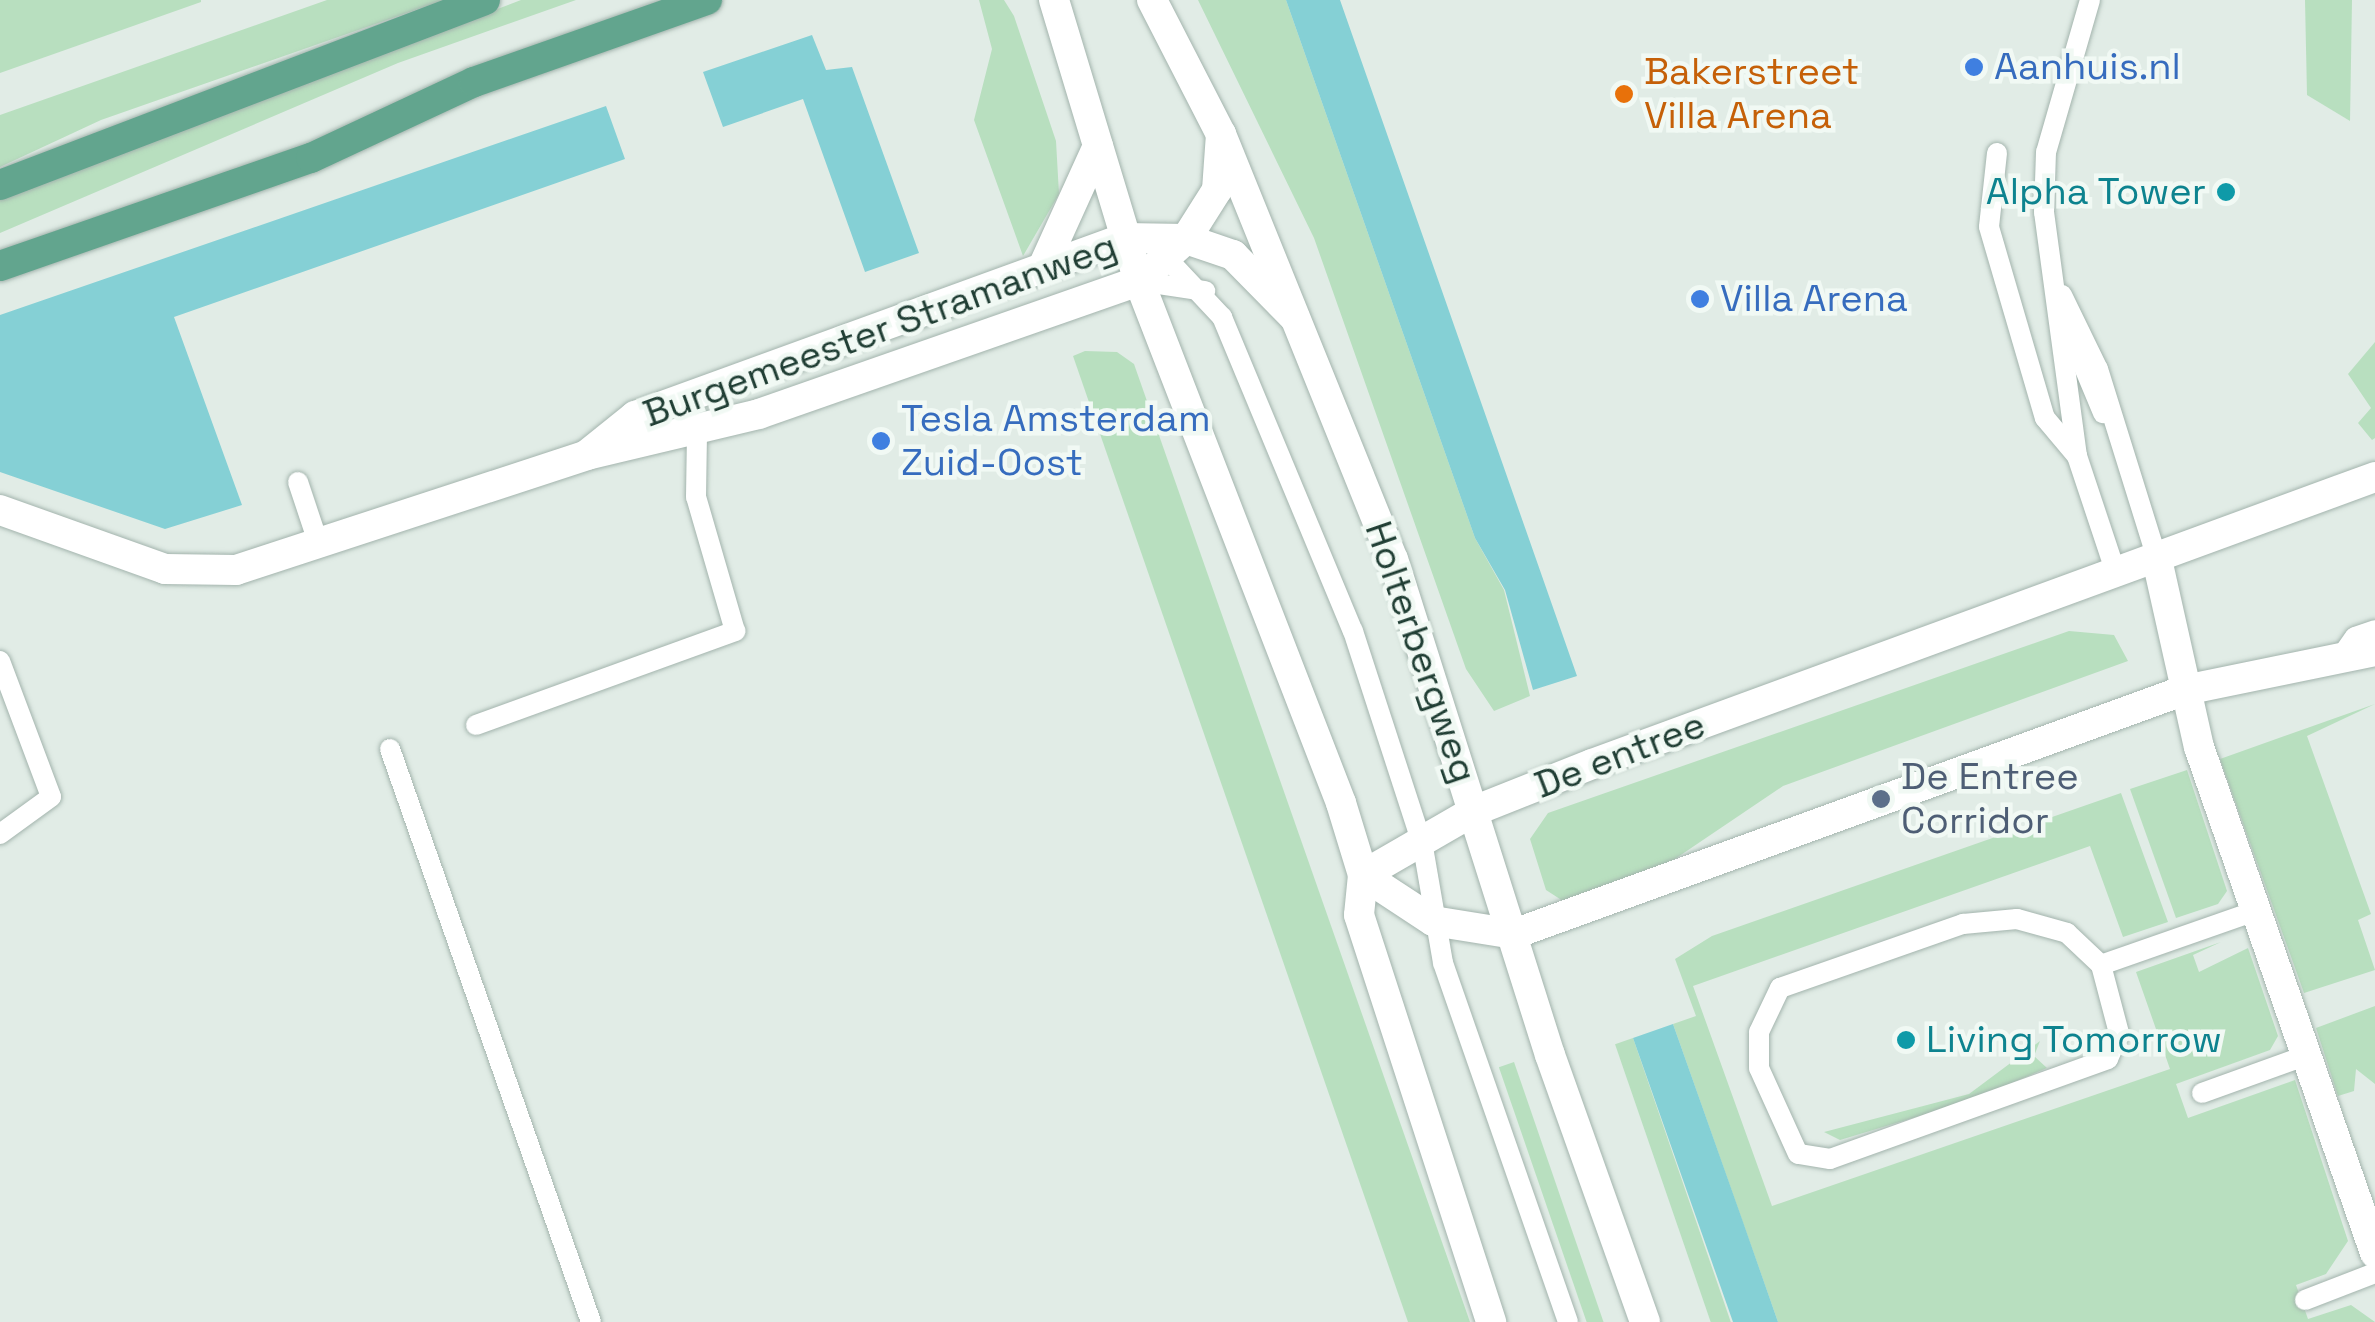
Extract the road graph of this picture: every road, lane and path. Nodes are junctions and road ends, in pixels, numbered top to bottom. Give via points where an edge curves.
1 (485, 0) edge
2 (708, 0) edge
3 (1054, 0) edge
4 (1152, 0) edge
5 (2090, 0) edge
6 (1221, 134) junction
7 (1098, 146) junction
8 (1996, 153) dead end
9 (0, 186) edge
10 (1125, 238) junction
11 (1178, 247) junction
12 (0, 266) edge
13 (1044, 267) junction
14 (2054, 279) junction
15 (1139, 281) junction
16 (1207, 291) junction
17 (1301, 324) junction
18 (696, 431) junction
19 (586, 455) junction
20 (2077, 456) junction
21 (2375, 477) edge
22 (298, 482) dead end
23 (0, 510) edge
24 (318, 542) junction
25 (2156, 555) junction
26 (2115, 570) junction
27 (2375, 630) edge
28 (2375, 650) edge
29 (0, 660) edge
30 (2337, 662) junction
31 (2185, 690) junction
32 (476, 725) dead end
33 (390, 749) dead end
34 (1474, 812) junction
35 (0, 834) edge
36 (1423, 847) junction
37 (1364, 875) junction
38 (2255, 911) junction
39 (1432, 921) junction
40 (1514, 934) junction
41 (2100, 964) junction
42 (2306, 1056) junction
43 (2202, 1094) dead end
44 (2375, 1253) edge
45 (2375, 1273) edge
46 (2305, 1300) dead end
47 (591, 1322) edge
48 (1491, 1322) edge
49 (1568, 1322) edge
50 (1645, 1322) edge

1 - 9 main road
2 - 12 main road via 474,82 311,158
3 - 7 street
4 - 6 street, Holterbergweg
5 - 14 lane via 2046,152
6 - 11 street, Burgemeester Stramanweg via 1217,190
6 - 17 street, Holterbergweg
7 - 10 street
7 - 13 street
8 - 20 lane via 1989,227 2045,418
10 - 11 street, Burgemeester Stramanweg
10 - 13 street, Burgemeester Stramanweg
10 - 15 street
11 - 15 street, Burgemeester Stramanweg
11 - 16 lane, Holterbergweg
11 - 17 street, Burgemeester Stramanweg via 1232,255
13 - 19 street, Burgemeester Stramanweg via 635,416
14 - 20 lane
14 - 25 lane via 2082,377 2121,446
15 - 16 lane
15 - 18 street, Burgemeester Stramanweg
15 - 37 street
16 - 36 lane, Holterbergweg via 1352,631
17 - 34 street, Holterbergweg via 1393,559
18 - 19 street, Burgemeester Stramanweg
18 - 32 lane via 696,497 736,631
19 - 24 street, Burgemeester Stramanweg
20 - 26 lane
21 - 25 street, De entree
22 - 24 lane
23 - 24 street, Burgemeester Stramanweg via 199,573
25 - 26 street, De entree
25 - 31 street
26 - 34 street, De entree
27 - 30 lane via 2355,637
28 - 30 street
29 - 35 lane via 50,796
30 - 31 street
31 - 38 street
31 - 40 street
33 - 47 lane
34 - 36 street, De entree
34 - 40 street, Holterbergweg
36 - 37 street, De entree
36 - 39 lane, Holterbergweg
37 - 39 street
37 - 48 street via 1358,916
38 - 41 lane
38 - 42 street
39 - 40 street
39 - 49 lane, Holterbergweg
40 - 50 street, Holterbergweg
41 - 41 lane via 2044,924 1989,920 1780,988 1758,1050 1791,1148 1806,1159 1830,1158 2097,1069 2118,1033
42 - 43 lane
42 - 44 street
45 - 46 lane

